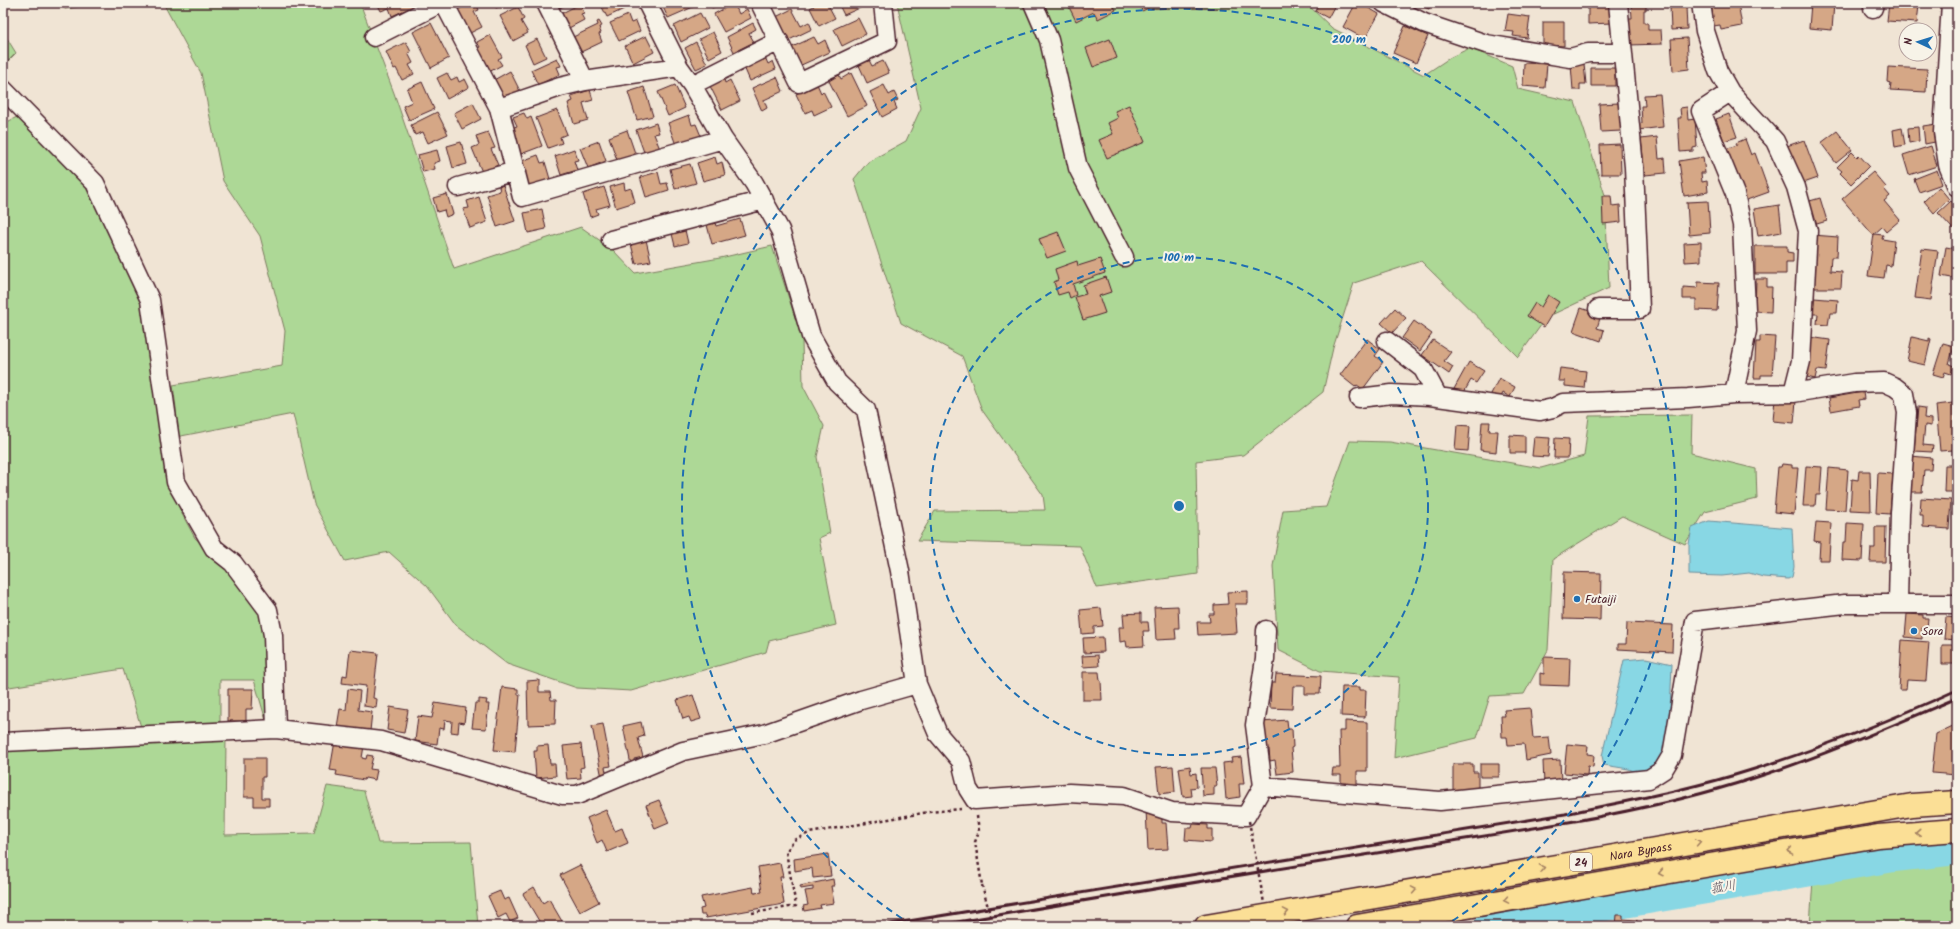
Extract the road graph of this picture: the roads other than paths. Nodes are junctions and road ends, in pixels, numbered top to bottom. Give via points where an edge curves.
1 (443, 3) edge
2 (546, 3) edge
3 (647, 3) edge
4 (883, 3) edge
5 (1033, 3) edge
6 (1384, 3) edge
7 (1618, 3) edge
8 (1701, 3) edge
9 (1951, 3) edge
10 (766, 5) edge
11 (374, 37) dead end
12 (779, 41) junction
13 (1952, 42) edge
14 (1622, 53) junction
15 (679, 67) junction
16 (585, 80) junction
17 (692, 85) junction
18 (3, 89) edge
19 (1730, 92) junction
20 (499, 108) junction
21 (1950, 132) edge
22 (723, 139) junction
23 (516, 171) junction
24 (458, 187) dead end
25 (1957, 187) edge
26 (764, 200) junction
27 (611, 240) dead end
28 (1124, 257) dead end
29 (1598, 309) dead end
30 (1387, 341) dead end
31 (1793, 393) junction
32 (1734, 394) junction
33 (1438, 397) junction
34 (1359, 398) dead end
35 (1898, 602) junction
36 (1957, 604) edge
37 (1266, 630) dead end
38 (917, 684) junction
39 (276, 729) junction
40 (3, 742) edge
41 (1263, 786) junction
42 (1957, 802) edge
43 (1957, 830) edge
44 (1206, 926) edge
45 (1357, 926) edge

1 - 11 street
1 - 20 street
2 - 16 street
3 - 15 street
4 - 12 street via 887,41 799,83
5 - 28 street via 1049,40 1078,168
6 - 14 street via 1424,23 1486,44 1570,58 1588,53
7 - 14 street
8 - 19 street via 1705,31 1718,71
9 - 13 street
10 - 12 street
12 - 17 street
13 - 21 street
14 - 29 street via 1634,167 1640,309
15 - 16 street
15 - 17 street
16 - 20 street
17 - 22 street
18 - 39 street via 95,183 150,300 176,482 214,548 233,564 268,610 273,635
19 - 31 street via 1775,141 1796,187 1808,231 1801,361
19 - 32 street via 1701,111 1735,194 1742,225 1746,331
20 - 23 street
21 - 25 street via 1948,165
22 - 23 street via 522,197
22 - 26 street
23 - 24 street
26 - 27 street
26 - 38 street via 780,230 811,336 836,382 866,410 900,571
30 - 33 street via 1424,369
31 - 32 street
31 - 35 street via 1854,383 1884,382 1904,394 1907,413 1900,513
32 - 33 street via 1563,402 1540,411
33 - 34 street via 1392,394
35 - 36 street
35 - 41 street via 1845,604 1695,621 1672,755 1663,770 1649,779 1440,801
37 - 41 street via 1265,659 1255,725
38 - 39 street via 861,700 764,734 683,751 577,795 562,795 381,741
38 - 41 street via 938,734 961,761 968,789 975,800 1069,793 1124,796 1172,812 1246,816
39 - 40 street
44 -> 42 highway, Nara Bypass / 24 via 1912,805
43 -> 45 highway, Nara Bypass / 24 via 1878,836

